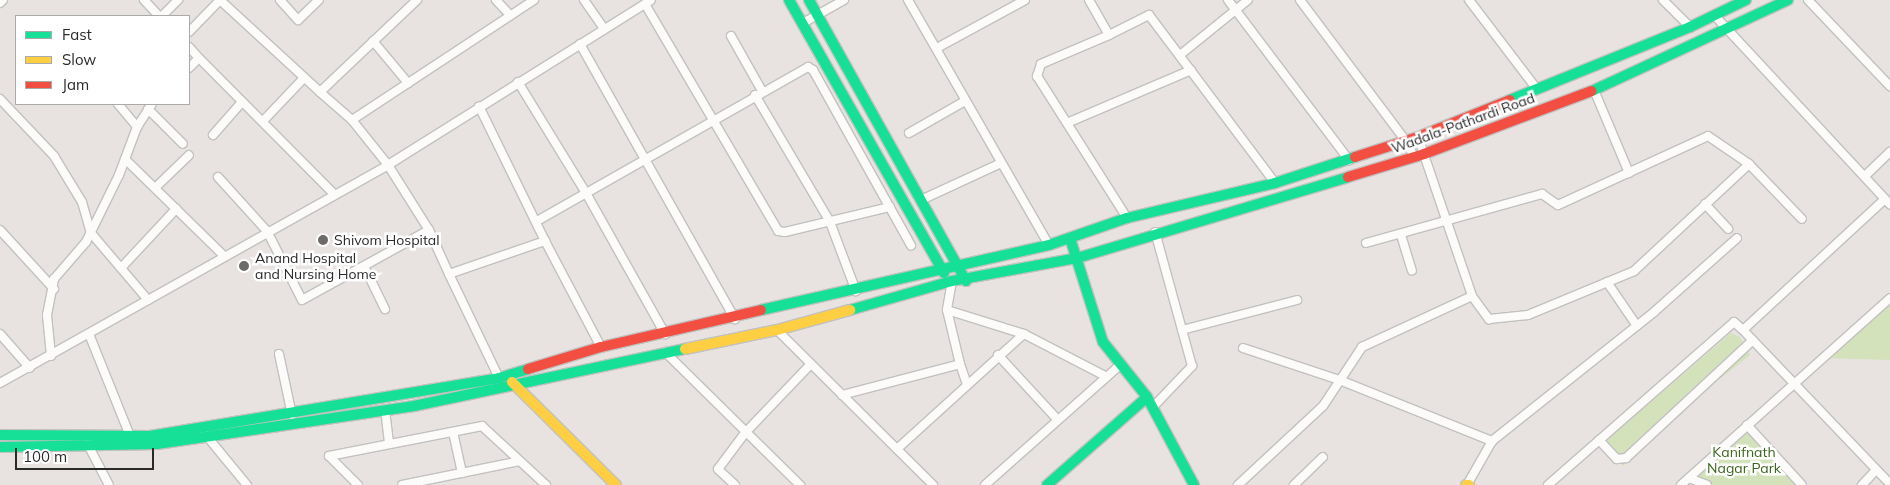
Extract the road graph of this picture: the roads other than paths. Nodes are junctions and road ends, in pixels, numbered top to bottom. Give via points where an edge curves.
1 (3, 0) edge
2 (144, 0) edge
3 (178, 0) edge
4 (220, 0) edge
5 (280, 0) edge
6 (319, 0) edge
7 (417, 0) edge
8 (496, 0) edge
9 (534, 0) edge
10 (584, 0) edge
11 (790, 0) edge
12 (809, 0) edge
13 (844, 0) edge
14 (908, 0) edge
15 (1025, 0) edge
16 (1090, 0) edge
17 (1228, 0) edge
18 (1248, 0) edge
19 (1300, 0) edge
20 (1469, 0) edge
21 (1663, 0) edge
22 (1746, 0) edge
23 (1788, 0) edge
24 (1808, 0) edge
25 (648, 2) edge
26 (0, 3) edge
27 (1235, 10) junction
28 (159, 15) edge
29 (161, 15) edge
30 (510, 15) junction
31 (817, 15) junction
32 (1715, 16) junction
33 (803, 24) junction
34 (1690, 27) junction
35 (604, 28) junction
36 (1728, 29) junction
37 (190, 31) edge
38 (1109, 35) junction
39 (730, 36) dead end
40 (372, 41) junction
41 (580, 44) junction
42 (938, 48) junction
43 (190, 49) edge
44 (1180, 55) junction
45 (199, 58) junction
46 (190, 67) edge
47 (1191, 70) junction
48 (304, 78) junction
49 (518, 82) junction
50 (408, 83) junction
51 (1890, 86) edge
52 (1536, 88) junction
53 (1594, 90) junction
54 (320, 92) junction
55 (758, 93) junction
56 (0, 99) edge
57 (965, 100) junction
58 (242, 102) junction
59 (119, 105) edge
60 (150, 106) edge
61 (478, 106) junction
62 (713, 119) junction
63 (352, 120) junction
64 (263, 121) junction
65 (1067, 123) junction
66 (137, 127) junction
67 (909, 133) dead end
68 (213, 135) dead end
69 (1418, 137) junction
70 (1406, 141) junction
71 (183, 144) dead end
72 (1890, 152) edge
73 (189, 155) dead end
74 (1419, 156) junction
75 (125, 159) junction
76 (645, 159) junction
77 (1349, 160) junction
78 (1001, 163) junction
79 (1749, 164) junction
80 (388, 165) junction
81 (1629, 173) junction
82 (1865, 176) junction
83 (218, 177) dead end
84 (1275, 183) junction
85 (155, 188) junction
86 (333, 193) junction
87 (586, 193) junction
88 (921, 200) junction
89 (1888, 202) edge
90 (1705, 204) junction
91 (890, 207) junction
92 (176, 209) junction
93 (1127, 218) junction
94 (1802, 219) dead end
95 (537, 221) junction
96 (830, 222) junction
97 (1447, 223) junction
98 (1728, 229) dead end
99 (0, 230) edge
100 (429, 230) junction
101 (267, 232) junction
102 (1155, 232) junction
103 (91, 233) junction
104 (1401, 235) junction
105 (1070, 238) junction
106 (1737, 238) dead end
107 (545, 241) junction
108 (1366, 243) dead end
109 (911, 245) dead end
110 (1049, 245) junction
111 (224, 256) junction
112 (1077, 258) junction
113 (957, 264) junction
114 (364, 266) junction
115 (120, 268) junction
116 (940, 269) junction
117 (1412, 270) dead end
118 (449, 274) junction
119 (952, 281) junction
120 (966, 281) junction
121 (1607, 282) junction
122 (54, 289) junction
123 (856, 291) junction
124 (1472, 296) junction
125 (1890, 298) edge
126 (148, 300) junction
127 (1297, 300) dead end
128 (385, 309) dead end
129 (947, 310) junction
130 (735, 319) junction
131 (1637, 326) junction
132 (777, 330) junction
133 (1182, 330) junction
134 (1743, 330) junction
135 (0, 334) edge
136 (89, 334) junction
137 (665, 334) junction
138 (1024, 334) junction
139 (1753, 340) junction
140 (601, 347) junction
141 (1243, 348) dead end
142 (665, 352) junction
143 (279, 354) dead end
144 (998, 355) junction
145 (51, 356) junction
146 (811, 364) junction
147 (960, 364) junction
148 (1120, 365) junction
149 (30, 368) junction
150 (504, 376) junction
151 (1106, 377) junction
152 (1342, 381) junction
153 (1793, 382) junction
154 (0, 383) edge
155 (967, 384) junction
156 (513, 386) junction
157 (842, 395) junction
158 (1147, 397) junction
159 (1152, 407) junction
160 (385, 410) junction
161 (292, 414) junction
162 (1058, 420) junction
163 (1747, 425) junction
164 (200, 428) junction
165 (453, 432) junction
166 (744, 433) junction
167 (0, 436) edge
168 (130, 436) junction
169 (208, 437) junction
170 (1599, 440) junction
171 (1492, 441) junction
172 (87, 443) junction
173 (390, 444) junction
174 (0, 447) edge
175 (897, 450) junction
176 (1323, 456) dead end
177 (520, 461) junction
178 (1875, 471) junction
179 (462, 473) junction
180 (1689, 478) junction
181 (795, 484) edge
182 (1890, 484) edge
183 (109, 485) edge
184 (247, 485) edge
185 (358, 485) edge
186 (402, 485) edge
187 (546, 485) edge
188 (616, 485) edge
189 (735, 485) edge
190 (933, 485) edge
191 (985, 485) edge
192 (1047, 485) edge
193 (1194, 485) edge
194 (1238, 485) edge
195 (1294, 485) edge
196 (1467, 485) edge
197 (1548, 485) edge
198 (1681, 485) edge
199 (1707, 485) edge
200 (1802, 485) edge
201 (1862, 485) edge

1 - 26 street
2 - 28 street
3 - 29 street
4 - 37 street
4 - 48 street
5 - 6 street via 298,20
7 - 40 street
8 - 30 street
9 - 30 street
10 - 35 street
11 - 33 main road
12 - 31 main road
13 - 31 street
14 - 42 street
15 - 42 street
16 - 38 street
17 - 27 street
18 - 27 street
19 - 70 street
20 - 52 street
21 - 34 street
22 - 32 main road, Wadala-Pathardi Road
23 - 36 main road, Wadala-Pathardi Road
24 - 51 street
25 - 35 street
25 - 62 street
27 - 44 street
27 - 77 street
30 - 50 street
31 - 33 street
31 - 88 main road
32 - 34 main road, Wadala-Pathardi Road
32 - 36 street
33 - 116 main road
34 - 52 main road, Wadala-Pathardi Road
35 - 41 street
36 - 53 main road, Wadala-Pathardi Road
36 - 82 street
38 - 44 street via 1148,15
38 - 65 street via 1041,64 1037,70 1037,76
39 - 55 street
40 - 50 street
40 - 54 street
41 - 49 street
41 - 76 street
42 - 57 street
43 - 45 street
44 - 47 street
45 - 46 street
45 - 58 street
47 - 65 street
47 - 84 street
48 - 54 street
48 - 64 street
49 - 61 street
49 - 87 street
50 - 63 street
52 - 69 main road, Wadala-Pathardi Road
53 - 74 main road, Wadala-Pathardi Road
53 - 81 street
54 - 63 street
55 - 62 street
55 - 91 street via 810,67
55 - 96 street
56 - 103 street via 54,156 69,177 82,202
57 - 67 street
57 - 78 street
58 - 64 street
58 - 68 street
59 - 66 street
60 - 66 street
60 - 71 street
61 - 80 street
61 - 95 street
62 - 76 street
62 - 96 street via 778,230 785,232
63 - 80 street
64 - 86 street
65 - 93 street
66 - 75 street
69 - 70 main road, Wadala-Pathardi Road
69 - 74 street
70 - 74 street
70 - 77 main road, Wadala-Pathardi Road
72 - 82 street
73 - 85 street
74 - 97 street
74 - 102 main road, Wadala-Pathardi Road
75 - 85 street
75 - 103 street
76 - 87 street
76 - 130 street
77 - 84 main road, Wadala-Pathardi Road
78 - 88 street
78 - 110 street
79 - 81 street via 1708,136
79 - 90 street
79 - 94 street
80 - 86 street
80 - 100 street
81 - 97 street via 1558,205 1542,194
82 - 89 street
83 - 101 street
84 - 93 main road, Wadala-Pathardi Road
85 - 92 street
86 - 101 street
87 - 95 street
87 - 137 street
88 - 113 main road
89 - 134 street
90 - 98 street
90 - 121 street via 1634,270
91 - 96 street
91 - 109 street
92 - 111 street
92 - 115 street
93 - 105 main road, Wadala-Pathardi Road
95 - 107 street
96 - 123 street
97 - 104 street
97 - 124 street
99 - 122 street
100 - 114 street
100 - 118 street
101 - 111 street
101 - 114 street via 302,300
102 - 112 main road, Wadala-Pathardi Road
102 - 133 street
103 - 115 street
103 - 122 street via 54,278
104 - 108 street
104 - 117 street
105 - 110 main road, Wadala-Pathardi Road
105 - 112 main road
106 - 131 street
107 - 118 street
107 - 140 street
110 - 113 main road, Wadala-Pathardi Road
111 - 126 street
112 - 120 main road, Wadala-Pathardi Road
112 - 148 main road via 1103,342
113 - 116 main road, Wadala-Pathardi Road
113 - 120 main road
114 - 128 street
115 - 126 street
116 - 119 main road
116 - 123 main road, Wadala-Pathardi Road
118 - 150 street
119 - 120 main road, Wadala-Pathardi Road
119 - 129 street
119 - 132 main road, Wadala-Pathardi Road
121 - 124 street via 1528,315 1489,319
121 - 131 street
122 - 145 street via 47,315
123 - 130 main road, Wadala-Pathardi Road
124 - 152 street via 1362,347
125 - 153 street
126 - 136 street
127 - 133 street
129 - 138 street
129 - 147 street
130 - 137 main road, Wadala-Pathardi Road
131 - 171 street
132 - 142 main road, Wadala-Pathardi Road
132 - 146 street
133 - 159 street via 1192,366
134 - 139 street
134 - 170 street via 1734,322
135 - 149 street
136 - 145 street
136 - 168 street
137 - 140 main road, Wadala-Pathardi Road
138 - 144 street
138 - 151 street
139 - 153 street
139 - 170 street via 1626,458 1617,459
140 - 150 main road, Wadala-Pathardi Road
141 - 152 street
142 - 156 main road, Wadala-Pathardi Road
142 - 166 street
143 - 161 street
144 - 155 street
144 - 162 street
145 - 149 street
146 - 157 street
146 - 166 street
147 - 155 street
147 - 157 street
148 - 151 street
148 - 158 main road
149 - 154 street
150 - 156 main road
150 - 161 main road, Wadala-Pathardi Road
151 - 162 street
152 - 171 street
152 - 194 street via 1323,406
153 - 163 street
153 - 178 street
155 - 175 street
156 - 160 main road, Wadala-Pathardi Road
156 - 188 main road
157 - 175 street
158 - 159 main road
158 - 192 main road
159 - 193 main road
160 - 169 main road, Wadala-Pathardi Road
160 - 173 street
161 - 164 main road, Wadala-Pathardi Road
162 - 191 street
163 - 180 street
163 - 200 street
164 - 168 main road, Wadala-Pathardi Road
164 - 169 street
165 - 173 street
165 - 177 street via 482,426
165 - 179 street
166 - 181 street
166 - 189 street via 718,469
167 - 168 main road, Wadala-Pathardi Road
169 - 172 main road, Wadala-Pathardi Road via 157,444
169 - 184 street
170 - 197 street
171 - 196 street
172 - 174 main road, Wadala-Pathardi Road
172 - 183 street
173 - 185 street via 329,456
175 - 190 street
176 - 195 street
177 - 179 street
177 - 187 street
178 - 182 street
178 - 201 street
179 - 186 street
180 - 198 street
180 - 199 street

